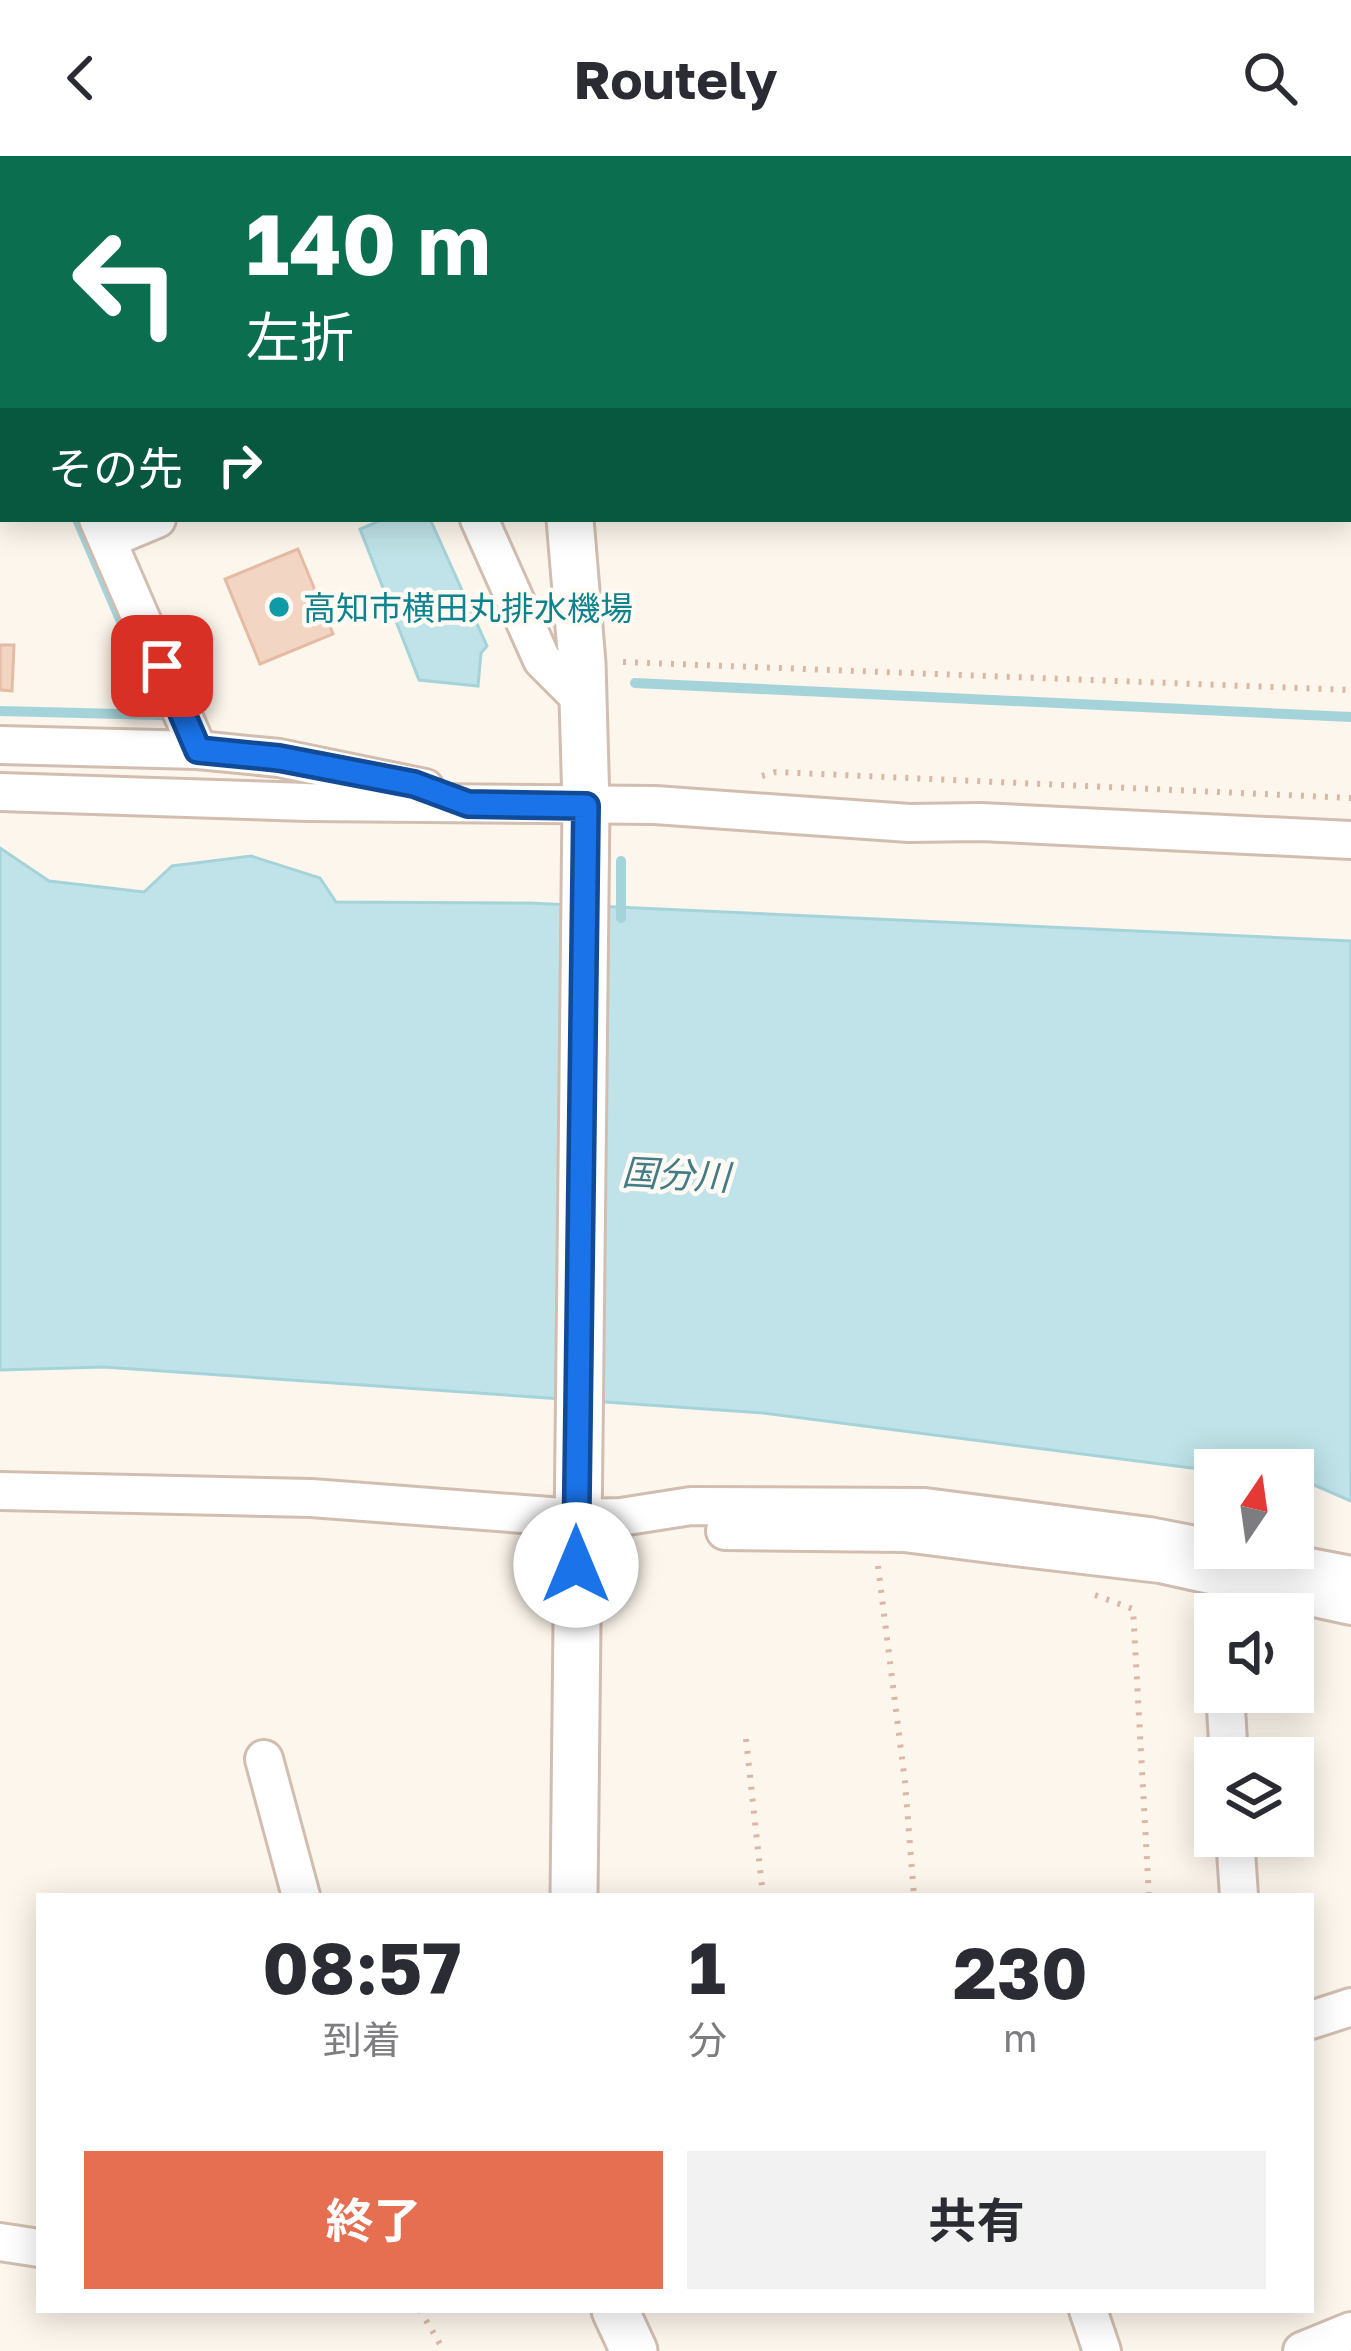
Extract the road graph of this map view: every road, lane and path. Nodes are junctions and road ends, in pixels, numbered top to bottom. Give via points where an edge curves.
1 (142, 522) edge
2 (480, 522) edge
3 (570, 522) edge
4 (103, 530) edge
5 (621, 662) dead end
6 (1351, 690) edge
7 (582, 700) junction
8 (0, 745) edge
9 (198, 750) junction
10 (0, 792) edge
11 (468, 804) junction
12 (585, 822) junction
13 (1351, 840) edge
14 (0, 1491) edge
15 (409, 1507) junction
16 (591, 1508) junction
17 (0, 1516) edge
18 (1160, 1551) junction
19 (1066, 1554) junction
20 (877, 1558) dead end
21 (1351, 1575) edge
22 (1217, 1577) junction
23 (1218, 1593) edge
24 (1351, 1606) edge
25 (746, 1739) dead end
26 (264, 1759) dead end
27 (1236, 1857) edge
28 (300, 1893) edge
29 (574, 1893) edge
30 (763, 1893) edge
31 (914, 1893) edge
32 (1149, 1893) edge
33 (1239, 1893) edge
34 (1351, 2007) edge
35 (1314, 2019) edge
36 (0, 2242) edge
37 (36, 2248) edge
38 (422, 2313) edge
39 (616, 2313) edge
40 (1089, 2313) edge
41 (1351, 2331) edge
42 (444, 2351) edge
43 (634, 2351) edge
44 (1102, 2351) edge
45 (1302, 2351) edge

1 - 4 street
2 - 7 street via 542,659
3 - 7 street
4 - 9 street
5 - 6 path
7 - 12 street
8 - 9 street
9 - 11 street via 392,779
10 - 11 street
11 - 12 street
12 - 13 street via 655,806
12 - 16 street
14 - 15 street
15 - 16 street
15 - 17 street via 238,1520
16 - 18 street via 925,1507
16 - 19 street via 665,1530 904,1534
16 - 29 street
18 - 19 street
18 - 21 street
18 - 22 street
19 - 32 path via 1086,1592 1133,1609
20 - 31 path
22 - 23 street
22 - 24 street
25 - 30 path
26 - 28 street
27 - 33 street
34 - 35 street
36 - 37 street
38 - 42 path
39 - 43 street
40 - 44 street
41 - 45 street

